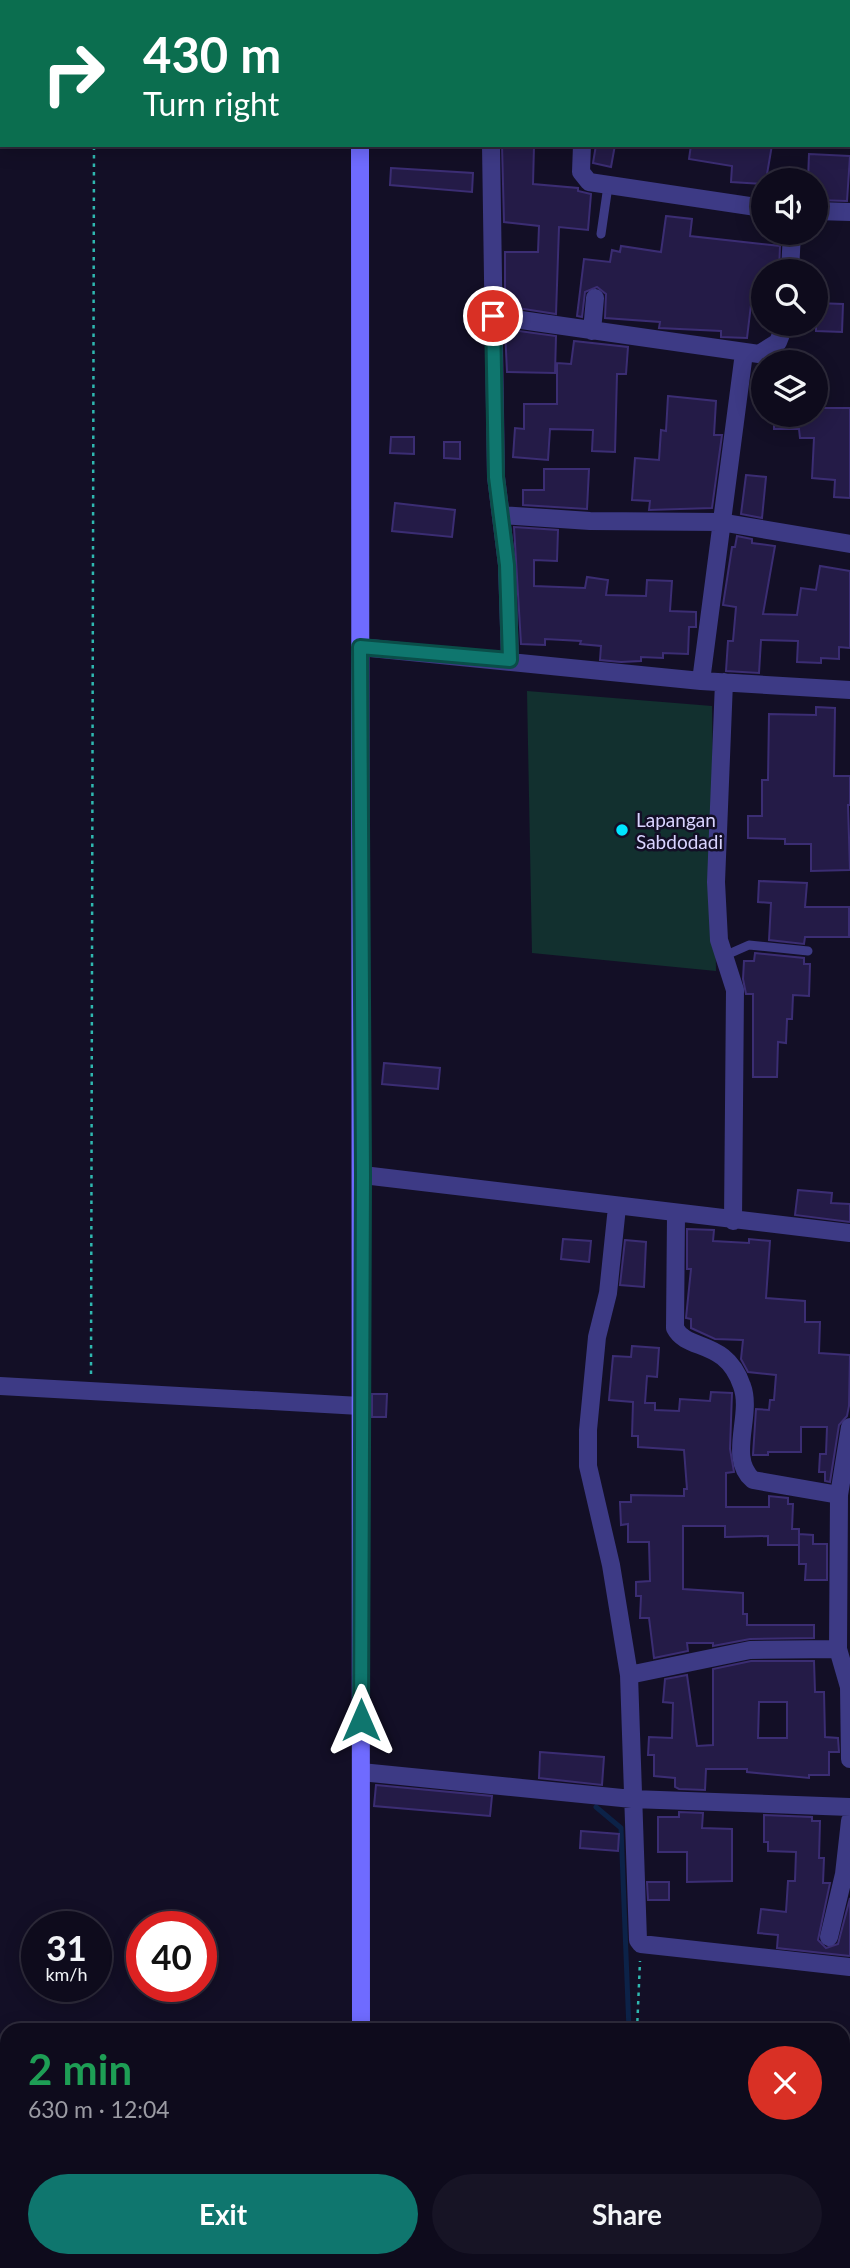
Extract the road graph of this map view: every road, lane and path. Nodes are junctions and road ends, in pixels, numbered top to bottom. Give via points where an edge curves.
1 (94, 147) edge
2 (360, 147) edge
3 (491, 147) edge
4 (582, 147) edge
5 (608, 186) junction
6 (751, 206) edge
7 (828, 211) edge
8 (850, 212) edge
9 (601, 234) dead end
10 (595, 298) dead end
11 (493, 316) junction
12 (592, 331) junction
13 (779, 336) edge
14 (744, 353) junction
15 (502, 515) junction
16 (720, 522) junction
17 (850, 544) edge
18 (360, 647) junction
19 (510, 660) junction
20 (701, 681) junction
21 (724, 682) junction
22 (850, 691) edge
23 (808, 951) dead end
24 (724, 956) junction
25 (363, 1175) junction
26 (617, 1207) junction
27 (676, 1214) junction
28 (733, 1221) junction
29 (850, 1233) edge
30 (0, 1386) edge
31 (91, 1391) junction
32 (360, 1406) junction
33 (850, 1427) edge
34 (839, 1495) junction
35 (845, 1546) edge
36 (838, 1649) junction
37 (629, 1675) junction
38 (849, 1687) edge
39 (850, 1759) edge
40 (361, 1772) junction
41 (632, 1799) junction
42 (850, 1807) edge
43 (850, 1821) edge
44 (829, 1937) dead end
45 (641, 1944) junction
46 (850, 1967) edge
47 (361, 2023) edge
48 (637, 2023) edge

1 - 31 path
2 - 18 street
3 - 11 street
4 - 5 street via 583,176
5 - 6 street
5 - 9 lane
7 - 8 street
10 - 12 street
11 - 12 street
11 - 15 street via 496,477
12 - 14 street
13 - 14 street via 773,348 759,354
14 - 16 street
15 - 16 street
15 - 19 street
16 - 17 street
16 - 20 street
18 - 19 street
18 - 25 street
19 - 20 street
20 - 21 street
21 - 22 street
21 - 24 street via 716,883
23 - 24 lane via 748,945
24 - 28 street via 735,990
25 - 26 street
25 - 32 street
26 - 27 street
26 - 37 street via 608,1293 597,1337 588,1466 614,1577
27 - 28 street
27 - 34 street via 675,1328 684,1338 724,1355 743,1386 741,1459 745,1474 753,1480
28 - 29 street
30 - 31 street
31 - 32 street
32 - 40 street
33 - 34 street
34 - 35 street
35 - 36 street
36 - 37 street via 750,1650
36 - 38 street
37 - 41 street
38 - 39 street
40 - 41 street
40 - 47 street
41 - 42 street
41 - 45 street
43 - 44 street via 844,1874
45 - 46 street
45 - 48 path

